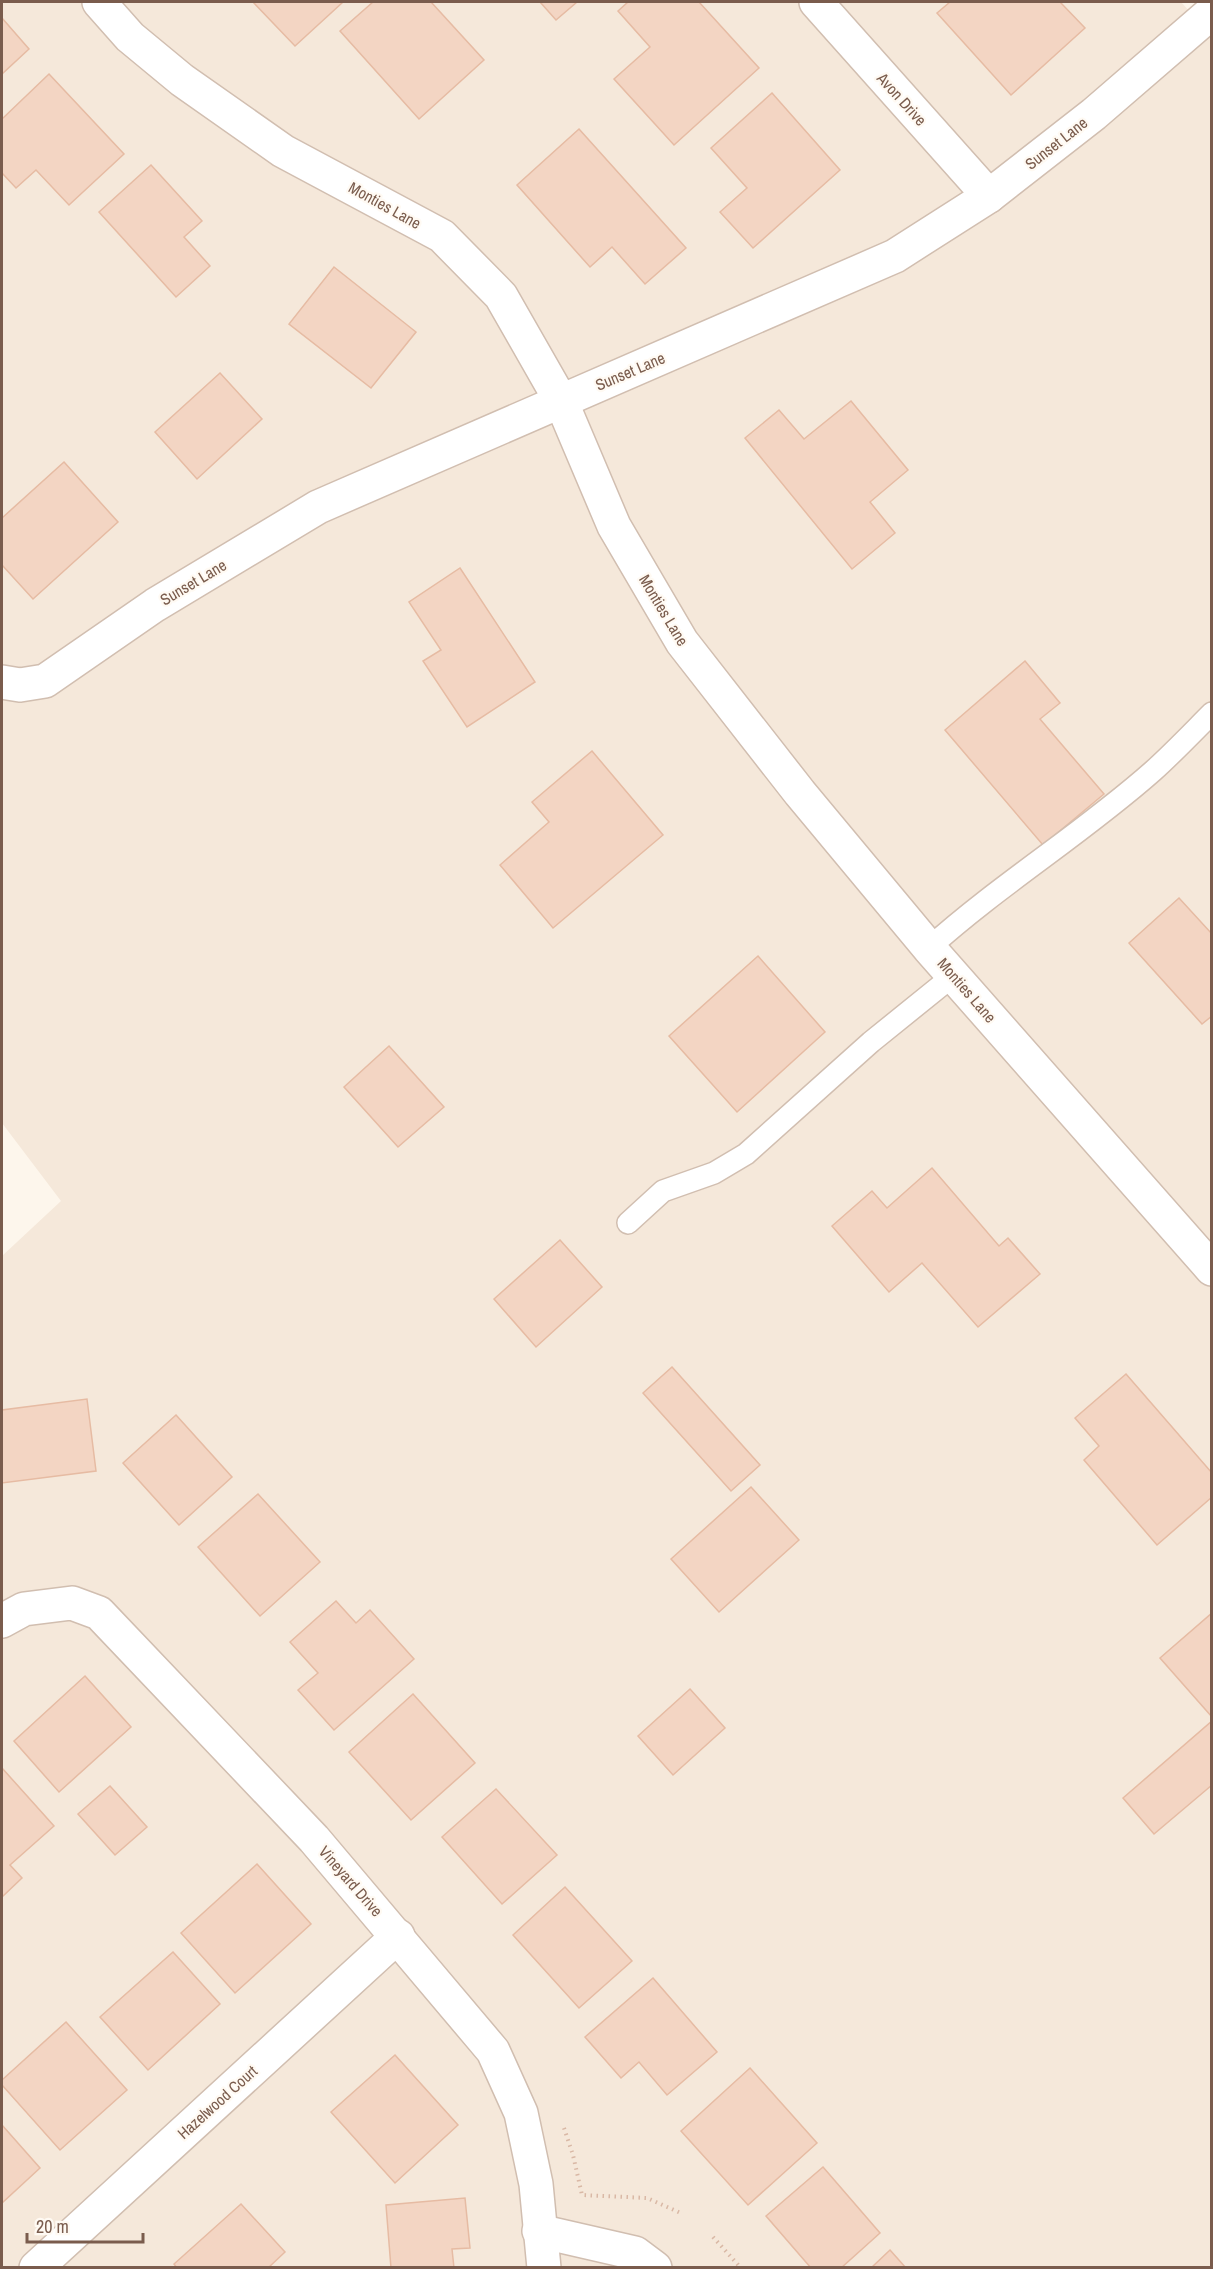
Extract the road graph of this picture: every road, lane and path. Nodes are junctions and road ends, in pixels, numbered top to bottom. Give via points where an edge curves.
1 (99, 2) edge
2 (816, 2) edge
3 (1212, 12) edge
4 (989, 196) junction
5 (561, 401) junction
6 (11, 684) edge
7 (1212, 713) edge
8 (929, 948) junction
9 (954, 975) junction
10 (628, 1223) dead end
11 (1212, 1269) edge
12 (13, 1615) edge
13 (398, 1936) junction
14 (561, 2118) dead end
15 (683, 2214) dead end
16 (539, 2231) junction
17 (713, 2237) dead end
18 (36, 2268) edge
19 (544, 2268) edge
20 (655, 2268) edge
21 (741, 2268) edge

1 - 5 street, Monties Lane via 130,37 182,80 283,151 442,236 501,296
2 - 4 street, Avon Drive
3 - 4 street, Sunset Lane via 1094,114
4 - 5 street, Sunset Lane via 895,256
5 - 6 street, Sunset Lane via 318,507 154,605 45,681
5 - 8 street, Monties Lane via 614,526 682,642 800,793
7 - 8 lane via 1153,771
8 - 9 street, Monties Lane
9 - 10 lane via 871,1042 746,1154 714,1173 663,1191
9 - 11 street, Monties Lane
12 - 13 street, Vineyard Drive via 72,1603 99,1613 314,1839
13 - 16 street, Vineyard Drive via 493,2051 520,2113 536,2184
13 - 18 street, Hazelwood Court
14 - 15 path via 582,2195 647,2198
16 - 19 street, Vineyard Drive
16 - 20 street via 635,2253
17 - 21 path

